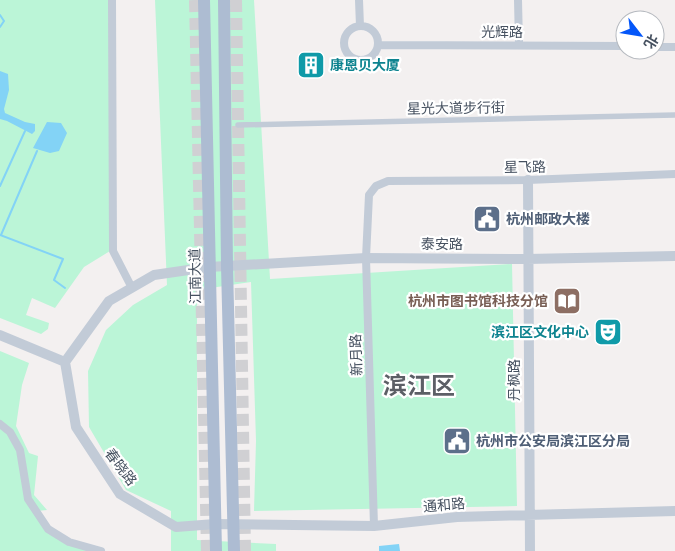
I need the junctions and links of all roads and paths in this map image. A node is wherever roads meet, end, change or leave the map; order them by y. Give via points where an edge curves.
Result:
1 (112, 0) edge
2 (204, 0) edge
3 (224, 0) edge
4 (359, 0) edge
5 (518, 0) edge
6 (360, 26) junction
7 (519, 44) junction
8 (378, 45) junction
9 (615, 46) edge
10 (675, 116) edge
11 (238, 125) dead end
12 (675, 174) edge
13 (528, 180) junction
14 (376, 186) joint
15 (675, 256) edge
16 (366, 258) junction
17 (527, 259) junction
18 (228, 266) junction
19 (209, 267) junction
20 (132, 288) junction
21 (0, 335) edge
22 (65, 362) junction
23 (0, 424) edge
24 (675, 511) edge
25 (529, 516) junction
26 (215, 524) junction
27 (234, 525) junction
28 (374, 526) junction
29 (100, 551) edge
30 (216, 551) edge
31 (234, 551) edge
32 (530, 551) edge

1 - 20 street via 113,251
2 - 19 main road, 江南大道
3 - 18 main road
4 - 6 street
5 - 7 street
6 - 8 street via 371,29
6 - 8 street via 350,29 344,38 347,54 363,61 373,56
7 - 8 street, 光辉路
7 - 9 street, 光辉路
10 - 11 street, 星光大道步行街
12 - 13 street, 星飞路
13 - 14 street, 星飞路 via 388,181
13 - 17 street, 丹枫路
14 - 16 street, 新月路 via 369,195
15 - 17 street, 泰安路
16 - 17 street, 泰安路
16 - 18 street, 泰安路
16 - 28 street, 新月路
17 - 25 street, 丹枫路
18 - 19 street, 泰安路
18 - 27 main road
19 - 20 street via 154,275
19 - 26 main road, 江南大道
20 - 22 street via 109,302
21 - 22 street
22 - 26 street, 春晓路 via 76,427 120,494 176,527
23 - 29 street via 10,432 20,450 28,499 48,529 69,542
24 - 25 street, 通和路
25 - 28 street, 通和路 via 457,517
25 - 32 street, 丹枫路
26 - 27 street, 通和路
26 - 30 main road, 江南大道
27 - 28 street, 通和路
27 - 31 main road

